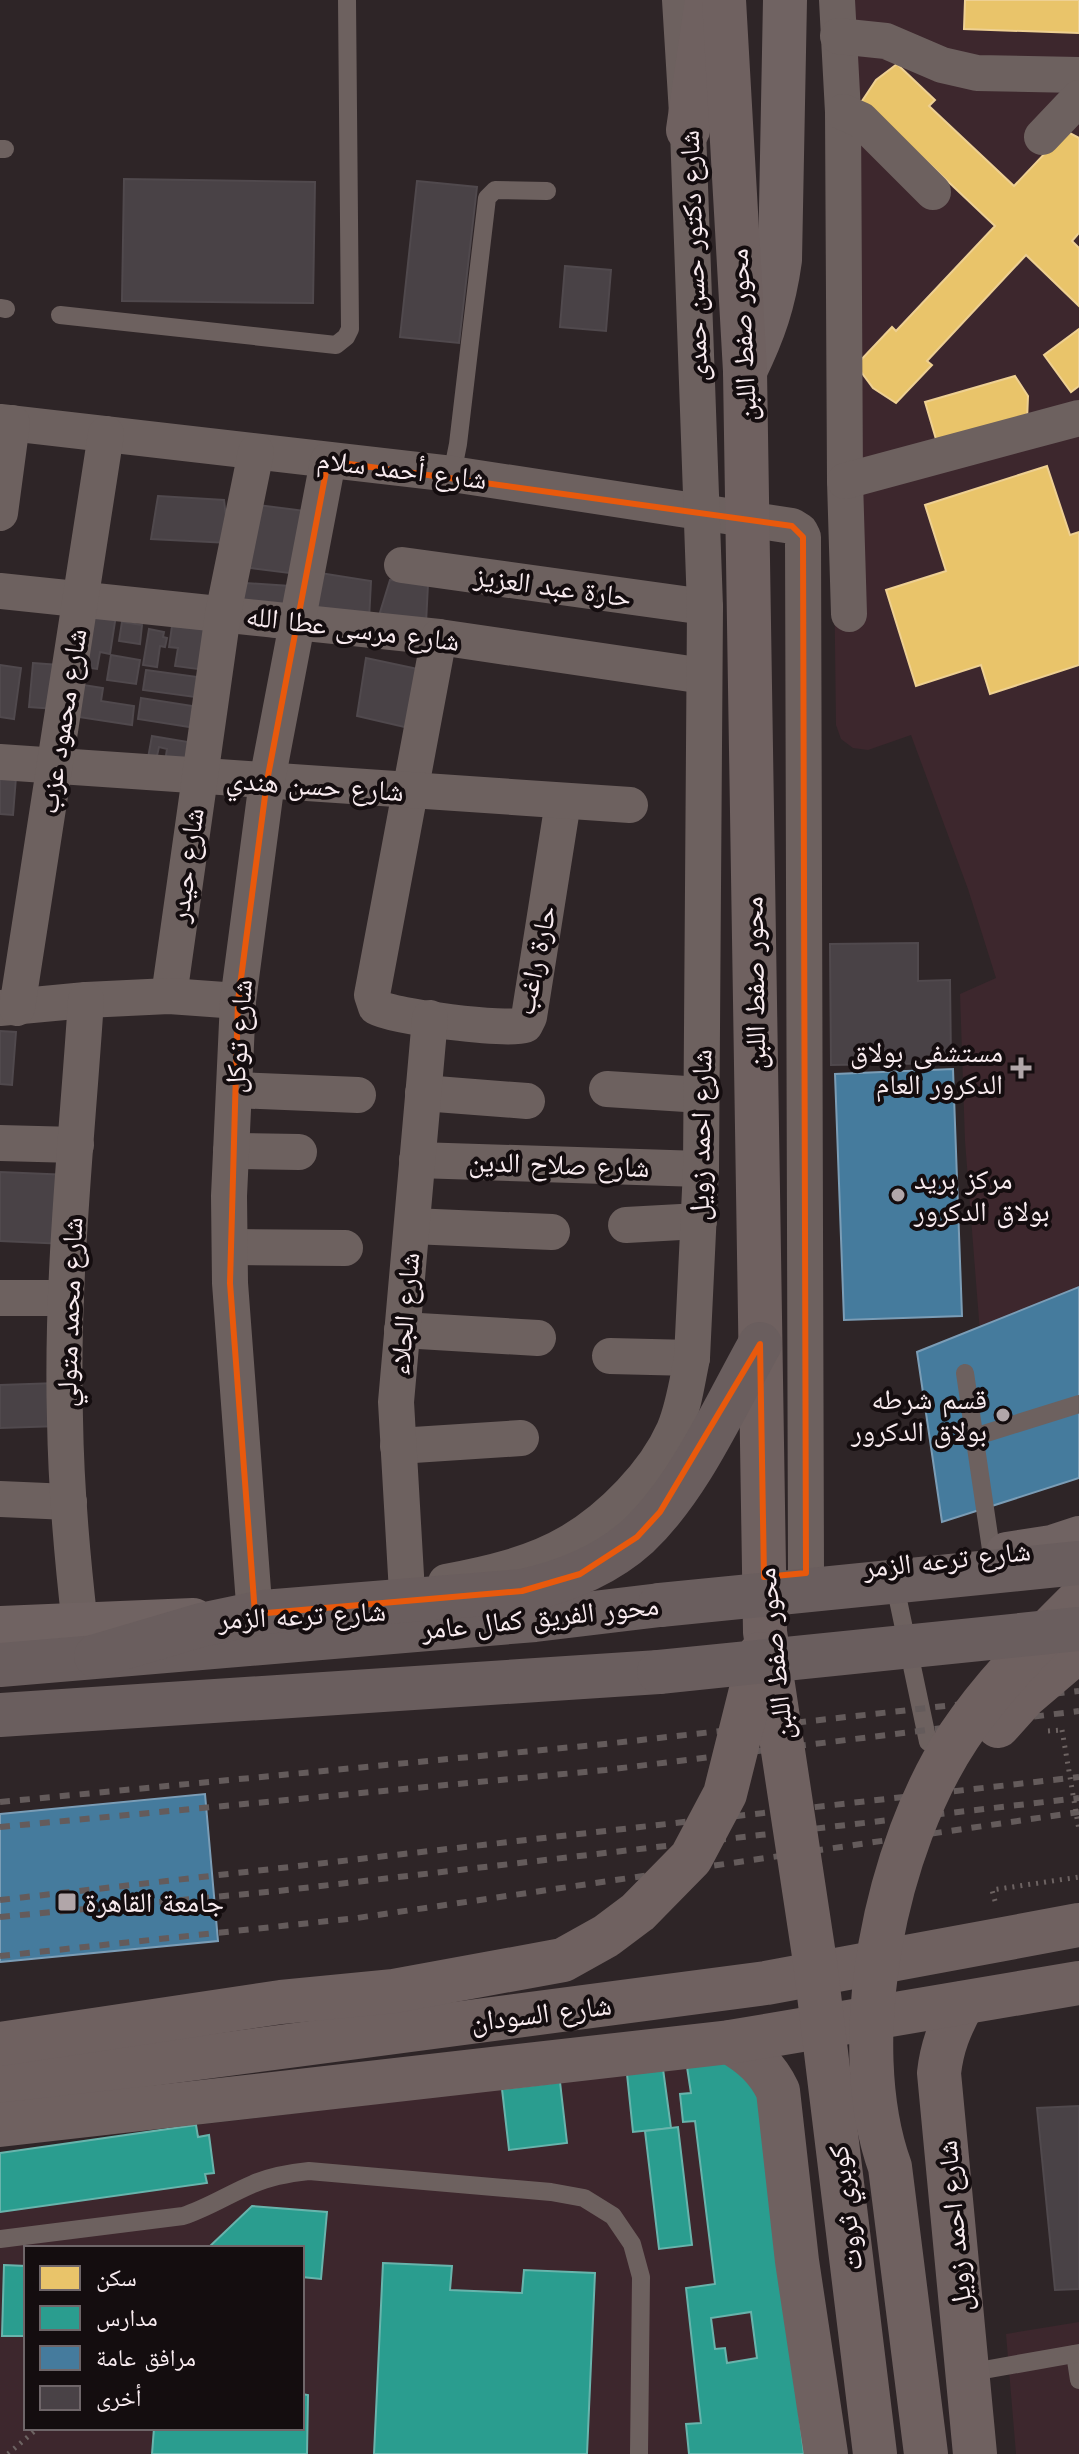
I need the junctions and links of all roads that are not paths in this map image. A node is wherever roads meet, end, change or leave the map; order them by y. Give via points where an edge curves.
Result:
1 (347, 0) edge
2 (680, 0) edge
3 (707, 0) edge
4 (724, 0) edge
5 (785, 0) edge
6 (837, 0) edge
7 (838, 36) junction
8 (1079, 75) edge
9 (1079, 98) edge
10 (843, 112) junction
11 (688, 130) junction
12 (1042, 137) dead end
13 (547, 191) dead end
14 (933, 192) dead end
15 (60, 315) dead end
16 (745, 371) junction
17 (1079, 418) edge
18 (6, 422) edge
19 (106, 434) junction
20 (256, 452) junction
21 (328, 461) junction
22 (452, 474) junction
23 (845, 481) junction
24 (703, 512) junction
25 (0, 513) edge
26 (402, 565) dead end
27 (0, 591) edge
28 (81, 600) junction
29 (705, 607) junction
30 (223, 614) junction
31 (849, 614) dead end
32 (297, 622) junction
33 (439, 637) junction
34 (704, 676) junction
35 (0, 762) edge
36 (54, 766) junction
37 (198, 777) junction
38 (267, 781) junction
39 (411, 791) junction
40 (563, 802) junction
41 (630, 805) dead end
42 (169, 996) junction
43 (86, 1000) junction
44 (238, 1001) junction
45 (9, 1008) edge
46 (430, 1018) junction
47 (607, 1089) dead end
48 (234, 1090) junction
49 (423, 1093) junction
50 (358, 1095) dead end
51 (702, 1095) junction
52 (527, 1101) dead end
53 (0, 1143) edge
54 (76, 1145) junction
55 (231, 1151) junction
56 (299, 1152) dead end
57 (417, 1160) junction
58 (701, 1169) junction
59 (699, 1221) junction
60 (626, 1225) dead end
61 (412, 1226) junction
62 (552, 1232) dead end
63 (230, 1247) junction
64 (345, 1248) dead end
65 (0, 1298) edge
66 (66, 1298) junction
67 (402, 1330) junction
68 (538, 1338) dead end
69 (760, 1344) junction
70 (610, 1356) dead end
71 (692, 1358) junction
72 (965, 1373) dead end
73 (1079, 1404) edge
74 (974, 1437) junction
75 (521, 1438) dead end
76 (398, 1446) junction
77 (0, 1499) edge
78 (69, 1502) junction
79 (1079, 1538) edge
80 (992, 1556) junction
81 (481, 1557) dead end
82 (1079, 1563) edge
83 (891, 1566) junction
84 (806, 1573) junction
85 (407, 1588) junction
86 (1079, 1600) edge
87 (255, 1617) junction
88 (0, 1628) edge
89 (1079, 1629) edge
90 (765, 1632) junction
91 (88, 1640) junction
92 (1079, 1650) edge
93 (0, 1665) edge
94 (0, 1715) edge
95 (928, 1742) dead end
96 (1079, 1925) edge
97 (815, 1962) joint
98 (1079, 1983) edge
99 (963, 2003) junction
100 (730, 2042) junction
101 (0, 2044) edge
102 (0, 2084) edge
103 (0, 2125) edge
104 (890, 2167) junction
105 (954, 2237) junction
106 (0, 2239) edge
107 (797, 2261) junction
108 (1077, 2354) edge
109 (967, 2373) junction
110 (1079, 2380) edge
111 (639, 2454) edge
112 (826, 2454) edge
113 (875, 2454) edge
114 (926, 2454) edge
115 (975, 2454) edge

1 - 15 lane via 350,329 342,342
2 - 11 street, شارع دكتور حسن حمدى
3 - 11 main road
4 - 16 main road, محور صفط اللبن, bridge
5 - 16 main road via 780,260 769,317
6 - 7 street
7 - 8 street via 886,41 942,65 977,73
7 - 10 street
9 - 12 street
10 - 14 street via 861,120
10 - 23 street
11 - 24 street, شارع دكتور حسن حمدى
13 - 22 lane via 495,190 487,198
16 - 69 main road, محور صفط اللبن, bridge
17 - 23 street
18 - 19 street, شارع أحمد سلام
18 - 25 street
19 - 20 street, شارع أحمد سلام
19 - 28 street, شارع محمود عزب
20 - 21 street, شارع أحمد سلام
20 - 30 street, شارع حيدر
21 - 22 street, شارع أحمد سلام
21 - 32 street, شارع توكل
22 - 24 street, شارع أحمد سلام
23 - 31 street
24 - 29 street, شارع احمد زويل
24 - 84 street, شارع أحمد سلام via 792,526 803,537
26 - 29 street, حارة عبد العزيز
27 - 28 street, شارع مرسى عطا الله
28 - 30 street, شارع مرسى عطا الله
28 - 36 street, شارع محمود عزب
29 - 34 street, شارع احمد زويل
30 - 32 street, شارع مرسى عطا الله
30 - 37 street, شارع حيدر
32 - 33 street, شارع مرسى عطا الله
32 - 38 street, شارع توكل
33 - 34 street, شارع مرسى عطا الله
33 - 39 street
34 - 51 street, شارع احمد زويل
35 - 36 street, شارع حسن هندي
36 - 37 street, شارع حسن هندي
36 - 45 street, شارع محمود عزب
37 - 38 street, شارع حسن هندي
37 - 42 street, شارع حيدر
38 - 39 street, شارع حسن هندي
38 - 44 street, شارع توكل
39 - 40 street, شارع حسن هندي
39 - 46 street via 372,1001 381,1010
40 - 41 street, شارع حسن هندي
40 - 46 street, حارة راغب via 525,1025 506,1028
42 - 43 street
42 - 44 street
43 - 45 street
43 - 54 street, شارع محمد متولي
44 - 48 street, شارع توكل
46 - 49 street, شارع الجلاء
47 - 51 street
48 - 50 street
48 - 55 street, شارع توكل
49 - 52 street
49 - 57 street, شارع الجلاء
51 - 58 street, شارع احمد زويل
53 - 54 street
54 - 66 street, شارع محمد متولي
55 - 56 street
55 - 63 street, شارع توكل
57 - 58 street, شارع صلاح الدين
57 - 61 street, شارع الجلاء
58 - 59 street, شارع احمد زويل
59 - 60 street
59 - 71 street, شارع احمد زويل
61 - 62 street
61 - 67 street, شارع الجلاء
63 - 64 street
63 - 87 street, شارع توكل
65 - 66 street
66 - 78 street, شارع محمد متولي
67 - 68 street
67 - 76 street, شارع الجلاء
69 - 90 main road, محور صفط اللبن, bridge
69 - 91 highway, bridge via 701,1451 660,1512 610,1558 580,1574 522,1591 263,1612
70 - 71 street
71 - 85 street, شارع احمد زويل via 681,1410 663,1450 629,1494 597,1521 570,1542 530,1561
72 - 74 lane
73 - 74 lane
74 - 80 lane
75 - 76 street
76 - 85 street, شارع الجلاء
77 - 78 street
78 - 91 street, شارع محمد متولي
79 - 80 main road, شارع ترعه الزمر
80 - 83 main road, شارع ترعه الزمر
81 - 85 street
82 - 91 highway, محور الفريق كمال عامر, bridge via 535,1620
83 - 84 main road, شارع ترعه الزمر
83 - 95 lane
84 - 85 main road, شارع ترعه الزمر
85 - 87 main road, شارع ترعه الزمر
86 - 104 main road, bridge via 1020,1658 960,1735 930,1785 906,1851 883,1933 869,2048 880,2139
87 - 91 main road, شارع ترعه الزمر
88 - 91 main road, شارع ترعه الزمر
89 - 94 highway, محور الفريق كمال عامر, bridge via 659,1672
90 - 97 main road, محور صفط اللبن, bridge
90 - 101 main road, bridge via 725,1794 691,1858 638,1912 563,1960 394,1991 281,2002
91 - 93 highway, محور الفريق كمال عامر
92 - 104 main road, bridge via 1025,1696 979,1751 928,1860 908,1937 898,2134
96 - 102 main road, شارع السودان via 766,1983
97 - 113 main road, كوبري ثروت, bridge
98 - 99 main road, شارع السودان
99 - 100 main road, شارع السودان
99 - 105 main road, شارع احمد زويل via 941,2049 939,2073
100 - 103 main road, شارع السودان
100 - 107 main road via 752,2056 778,2091
104 - 114 main road, كوبري ثروت, bridge
105 - 107 main road via 932,2228 860,2226 837,2234
105 - 109 main road, شارع احمد زويل
106 - 111 lane via 183,2216 251,2185 309,2171 584,2198 620,2225 632,2244 641,2277
107 - 112 main road
108 - 109 lane
108 - 110 lane
109 - 115 main road, شارع احمد زويل

